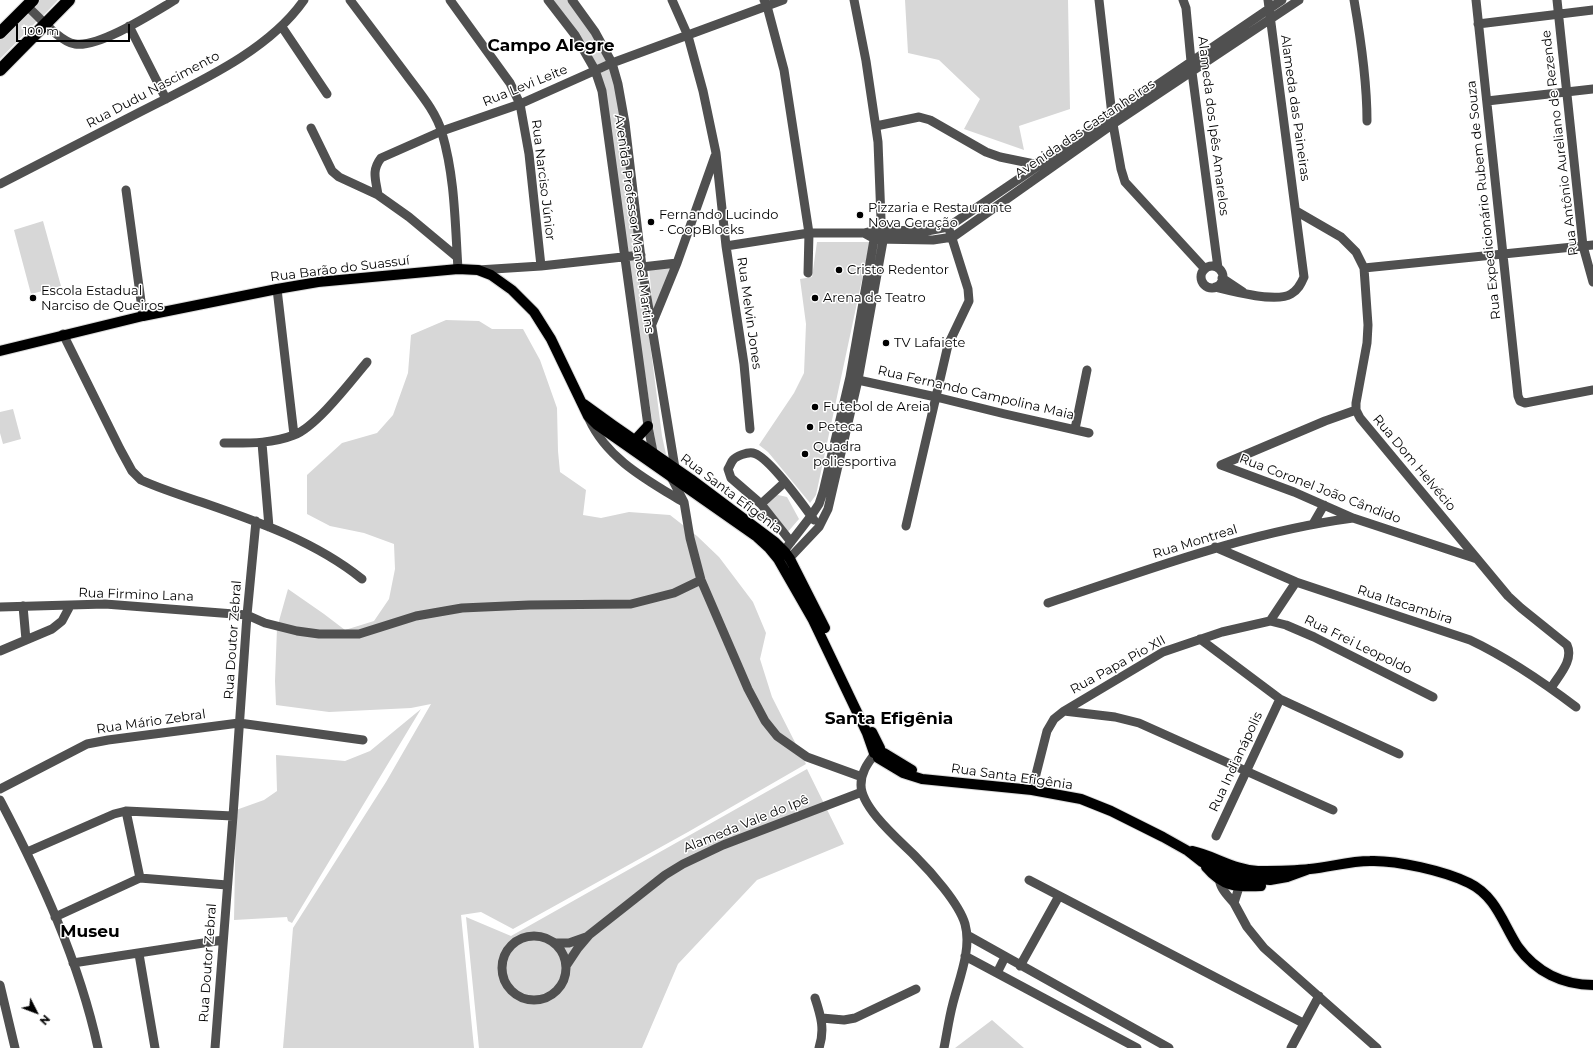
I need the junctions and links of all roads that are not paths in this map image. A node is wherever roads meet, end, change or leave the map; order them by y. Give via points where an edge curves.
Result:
1 (69, 0) edge
2 (175, 0) edge
3 (304, 0) edge
4 (350, 0) edge
5 (450, 0) edge
6 (548, 0) edge
7 (572, 0) edge
8 (672, 0) edge
9 (783, 0) edge
10 (854, 0) edge
11 (1099, 0) edge
12 (1183, 0) edge
13 (1282, 0) edge
14 (1299, 0) edge
15 (1354, 0) edge
16 (1476, 0) edge
17 (1557, 0) edge
18 (30, 3) edge
19 (765, 3) edge
20 (1269, 9) edge
21 (1593, 10) edge
22 (1558, 14) junction
23 (46, 23) junction
24 (1478, 24) junction
25 (129, 26) junction
26 (282, 27) junction
27 (0, 32) edge
28 (688, 36) junction
29 (1192, 62) junction
30 (612, 63) junction
31 (0, 70) edge
32 (595, 70) junction
33 (1192, 72) junction
34 (1593, 89) edge
35 (1566, 92) junction
36 (327, 94) dead end
37 (166, 98) junction
38 (1487, 101) junction
39 (520, 104) junction
40 (1113, 120) junction
41 (1367, 121) dead end
42 (876, 126) junction
43 (311, 128) dead end
44 (442, 132) junction
45 (716, 153) junction
46 (1039, 165) junction
47 (0, 184) edge
48 (126, 190) dead end
49 (378, 195) junction
50 (1296, 211) junction
51 (948, 227) junction
52 (809, 233) junction
53 (880, 235) junction
54 (952, 237) junction
55 (1593, 245) edge
56 (726, 246) junction
57 (1583, 246) junction
58 (1504, 254) junction
59 (641, 255) junction
60 (457, 257) junction
61 (626, 258) junction
62 (677, 263) junction
63 (541, 266) junction
64 (642, 267) junction
65 (1216, 268) junction
66 (1364, 268) junction
67 (458, 269) junction
68 (478, 270) junction
69 (1204, 270) junction
70 (808, 273) dead end
71 (1222, 278) junction
72 (1593, 282) edge
73 (1215, 287) junction
74 (277, 289) junction
75 (1247, 295) junction
76 (143, 316) junction
77 (652, 324) junction
78 (63, 334) junction
79 (0, 351) edge
80 (368, 362) dead end
81 (1087, 370) dead end
82 (858, 380) junction
83 (1593, 390) edge
84 (936, 397) junction
85 (581, 401) junction
86 (1356, 410) junction
87 (588, 416) junction
88 (648, 426) junction
89 (750, 428) dead end
90 (1075, 429) junction
91 (1089, 433) dead end
92 (294, 435) junction
93 (635, 440) junction
94 (224, 443) dead end
95 (262, 443) junction
96 (654, 454) junction
97 (656, 466) junction
98 (673, 473) junction
99 (785, 482) junction
100 (684, 502) junction
101 (761, 504) junction
102 (1324, 505) junction
103 (811, 516) junction
104 (1353, 518) junction
105 (256, 521) junction
106 (1313, 524) junction
107 (906, 526) dead end
108 (269, 527) junction
109 (820, 527) junction
110 (791, 542) junction
111 (1215, 547) junction
112 (784, 559) junction
113 (1478, 559) junction
114 (362, 579) dead end
115 (701, 580) junction
116 (1296, 582) junction
117 (1048, 603) dead end
118 (0, 606) edge
119 (23, 606) junction
120 (70, 606) junction
121 (247, 615) junction
122 (1270, 621) junction
123 (1200, 639) junction
124 (26, 640) junction
125 (0, 651) edge
126 (1551, 688) junction
127 (1433, 697) dead end
128 (1280, 699) junction
129 (1576, 707) dead end
130 (1064, 710) junction
131 (239, 723) junction
132 (363, 740) dead end
133 (1399, 754) dead end
134 (877, 755) junction
135 (1246, 771) junction
136 (862, 777) junction
137 (0, 789) edge
138 (1032, 790) junction
139 (862, 792) junction
140 (0, 800) edge
141 (1333, 810) dead end
142 (126, 811) junction
143 (233, 816) junction
144 (1216, 836) dead end
145 (1188, 850) junction
146 (27, 852) junction
147 (1309, 869) junction
148 (1223, 872) junction
149 (140, 878) junction
150 (1241, 878) junction
151 (1029, 880) dead end
152 (227, 885) junction
153 (1059, 896) junction
154 (1234, 903) junction
155 (55, 917) junction
156 (589, 935) junction
157 (967, 935) junction
158 (223, 940) junction
159 (556, 943) junction
160 (139, 954) junction
161 (965, 956) junction
162 (1005, 957) junction
163 (74, 962) junction
164 (566, 966) junction
165 (1020, 966) junction
166 (997, 973) junction
167 (1593, 984) edge
168 (0, 985) edge
169 (916, 989) dead end
170 (1319, 996) junction
171 (815, 998) dead end
172 (822, 1018) junction
173 (1303, 1024) junction
174 (15, 1048) edge
175 (98, 1048) edge
176 (155, 1048) edge
177 (214, 1048) edge
178 (819, 1048) edge
179 (944, 1048) edge
180 (1138, 1048) edge
181 (1169, 1048) edge
182 (1291, 1048) edge
183 (1377, 1048) edge

1 - 23 highway
2 - 25 street
3 - 26 street, Rua Dudu Nascimento
4 - 44 street via 415,87
5 - 39 street, Rua Narciso Júnior via 510,83
6 - 32 street, Avenida Professor Manoel Martins via 575,35
7 - 30 street, Avenida Professor Manoel Martins via 595,32
8 - 28 street, Rua Melvin Jones
9 - 19 street, Rua Levi Leite
10 - 42 street
11 - 40 street
12 - 29 street, Alameda dos Ipês Amarelos
13 - 20 street, Avenida das Castanheiras
14 - 20 street, Avenida das Castanheiras
15 - 41 street via 1366,85
16 - 24 street, Rua Expedicionário Rubem de Souza
17 - 22 street, Rua Antônio Aureliano de Rezende
18 - 23 street
18 - 27 highway
19 - 28 street, Rua Levi Leite
19 - 52 street via 784,70
20 - 29 street, Avenida das Castanheiras
20 - 33 street, Avenida das Castanheiras
20 - 50 street, Alameda das Paineiras
21 - 22 street
22 - 24 street
22 - 35 street, Rua Antônio Aureliano de Rezende
23 - 25 street via 62,38 74,44 93,43
23 - 31 highway
24 - 38 street, Rua Expedicionário Rubem de Souza
25 - 37 street
26 - 36 street
26 - 37 street, Rua Dudu Nascimento via 228,65
28 - 30 street, Rua Levi Leite
28 - 45 street, Rua Melvin Jones
29 - 33 street, Alameda dos Ipês Amarelos
29 - 40 street, Avenida das Castanheiras
30 - 32 street, Rua Levi Leite
30 - 59 street, Avenida Professor Manoel Martins via 625,123
32 - 39 street, Rua Levi Leite
32 - 61 street, Avenida Professor Manoel Martins via 607,116
33 - 40 street, Avenida das Castanheiras
33 - 65 street, Alameda dos Ipês Amarelos via 1217,255
34 - 35 street
35 - 38 street
35 - 57 street, Rua Antônio Aureliano de Rezende
37 - 47 street, Rua Dudu Nascimento
38 - 58 street, Rua Expedicionário Rubem de Souza
39 - 44 street, Rua Levi Leite
39 - 63 street, Rua Narciso Júnior via 530,154
40 - 46 street, Avenida das Castanheiras
40 - 54 street, Avenida das Castanheiras
40 - 69 street via 1125,182
42 - 46 street via 919,117 930,120 986,152
42 - 53 street
43 - 49 street via 332,171 339,177
44 - 49 street, Rua Levi Leite via 381,158 374,171
44 - 60 street via 451,171
45 - 56 street, Rua Melvin Jones
45 - 62 street
46 - 51 street, Avenida das Castanheiras
48 - 76 street
49 - 60 street via 421,226
50 - 66 street, Rua Dom Helvécio via 1340,237 1356,252
50 - 75 street, Alameda das Paineiras via 1304,277 1300,286 1284,297
51 - 53 street, Avenida das Castanheiras
51 - 54 street
52 - 53 street
52 - 56 street
52 - 70 street
53 - 54 street, Avenida das Castanheiras via 933,240
53 - 82 street
53 - 103 street via 823,492
54 - 84 street via 968,289 969,301 948,345
55 - 57 street
56 - 89 street, Rua Melvin Jones via 744,364
57 - 58 street
57 - 72 street, Rua Antônio Aureliano de Rezende
58 - 66 street
58 - 83 street, Rua Expedicionário Rubem de Souza via 1520,401 1525,403
59 - 61 street, Rua Barão do Suassuí
59 - 64 street, Avenida Professor Manoel Martins
60 - 67 street
61 - 63 street, Rua Barão do Suassuí
61 - 88 street, Avenida Professor Manoel Martins
62 - 64 street
62 - 77 street
63 - 68 street, Rua Barão do Suassuí
64 - 77 street, Avenida Professor Manoel Martins
65 - 69 street
65 - 71 street
66 - 86 street, Rua Dom Helvécio via 1367,343
67 - 68 main road, Rua Barão do Suassuí
67 - 74 main road, Rua Barão do Suassuí via 318,282
68 - 85 main road, Rua Santa Efigênia via 491,275 512,290 534,312 551,338
69 - 73 street via 1201,277 1203,283 1208,287
71 - 73 street via 1220,284
71 - 75 street
73 - 75 street, Alameda das Paineiras
74 - 76 main road, Rua Barão do Suassuí
74 - 92 street
76 - 78 main road, Rua Barão do Suassuí
77 - 98 street, Avenida Professor Manoel Martins
78 - 79 main road, Rua Barão do Suassuí
78 - 105 street via 116,442 132,471 141,480
80 - 92 street via 322,414
81 - 90 street
82 - 84 street, Rua Fernando Campolina Maia
82 - 109 street via 832,495
84 - 90 street, Rua Fernando Campolina Maia
84 - 107 street
85 - 87 main road, Rua Santa Efigênia
85 - 93 main road, Rua Santa Efigênia
86 - 102 street, Rua Coronel João Cândido via 1221,465
86 - 113 street, Rua Dom Helvécio via 1368,430
87 - 97 main road, Rua Santa Efigênia via 615,439
87 - 100 street via 602,443 616,456
88 - 93 main road
88 - 96 street, Avenida Professor Manoel Martins
90 - 91 street, Rua Fernando Campolina Maia
92 - 95 street
93 - 96 main road, Rua Santa Efigênia
94 - 95 street
95 - 108 street
96 - 97 street, Avenida Professor Manoel Martins
96 - 98 main road, Rua Santa Efigênia
97 - 98 main road, Rua Santa Efigênia
98 - 100 street, Avenida Professor Manoel Martins
98 - 112 main road, Rua Santa Efigênia via 766,534
99 - 101 street
99 - 101 street via 761,456 752,453 733,460 728,469 731,478
99 - 103 street
100 - 115 street, Avenida Professor Manoel Martins
101 - 110 street
102 - 104 street, Rua Coronel João Cândido
102 - 106 street
103 - 109 street
103 - 110 street
104 - 106 street, Rua Montreal
104 - 113 street, Rua Coronel João Cândido
105 - 108 street
105 - 121 street, Rua Doutor Zebral
106 - 111 street, Rua Montreal
108 - 114 street via 325,554
109 - 112 street
110 - 112 street
111 - 116 street, Rua Itacambira
111 - 117 street, Rua Montreal
112 - 134 main road, Rua Santa Efigênia via 818,613
113 - 126 street, Rua Dom Helvécio via 1508,596 1567,645 1570,651 1569,659
115 - 121 street, Rua Firmino Lana via 674,593 630,604 462,608 416,616 359,634 297,631 265,623
115 - 136 street, Avenida Professor Manoel Martins via 748,689 772,730 807,757
116 - 122 street
116 - 126 street, Rua Itacambira via 1470,640 1497,653
118 - 119 street, Rua Firmino Lana
119 - 120 street, Rua Firmino Lana
119 - 124 street
120 - 121 street, Rua Firmino Lana via 105,604
120 - 124 street via 62,621
121 - 131 street, Rua Doutor Zebral
122 - 123 street, Rua Papa Pio XII
122 - 127 street, Rua Frei Leopoldo via 1314,637
123 - 128 street
123 - 130 street, Rua Papa Pio XII via 1163,652
124 - 125 street
126 - 129 street, Rua Itacambira
128 - 133 street
128 - 135 street, Rua Indianápolis
130 - 135 street via 1115,716 1139,723
130 - 138 street, Rua Papa Pio XII via 1054,719 1047,731
131 - 132 street, Rua Mário Zebral
131 - 137 street, Rua Mário Zebral via 87,744
131 - 143 street, Rua Doutor Zebral
134 - 136 street via 865,766
134 - 138 main road, Rua Santa Efigênia via 942,780
135 - 141 street
135 - 144 street, Rua Indianápolis
136 - 139 street
138 - 145 main road, Rua Santa Efigênia via 1096,804
139 - 156 street, Alameda Vale do Ipê via 723,845 683,864 665,875
139 - 157 street via 884,825 926,867 956,905 965,922
140 - 146 street
142 - 143 street
142 - 146 street
142 - 149 street
143 - 152 street, Rua Doutor Zebral
145 - 148 main road, Rua Santa Efigênia via 1202,862
145 - 148 main road, Rua Santa Efigênia via 1200,853
146 - 155 street
147 - 150 main road, Rua Santa Efigênia via 1257,871
147 - 150 main road, Rua Santa Efigênia via 1287,878
147 - 167 main road, Rua Santa Efigênia via 1379,861 1418,867 1464,880 1480,889 1491,900 1518,947 1530,961 1556,979
148 - 150 main road, Rua Santa Efigênia
148 - 150 main road via 1233,886
148 - 154 street via 1223,890
149 - 152 street
149 - 155 street
150 - 154 street
151 - 153 street
152 - 158 street, Rua Doutor Zebral
153 - 165 street
153 - 173 street
154 - 170 street via 1255,938
155 - 163 street
156 - 159 street, Alameda Vale do Ipê via 569,943
156 - 164 street, Alameda Vale do Ipê
157 - 161 street
157 - 162 street
158 - 160 street
158 - 177 street, Rua Doutor Zebral
159 - 164 street via 563,953
159 - 164 street via 545,937 532,935 520,938 510,946 503,957 501,969 504,982 512,992 523,998 536,1000 548,997 558,989 565,978
160 - 163 street
160 - 176 street
161 - 166 street
161 - 179 street
162 - 165 street
162 - 166 street
163 - 175 street
165 - 181 street
166 - 180 street
168 - 174 street
169 - 172 street via 855,1018
170 - 173 street
170 - 183 street
171 - 172 street
172 - 178 street via 823,1033
173 - 182 street

